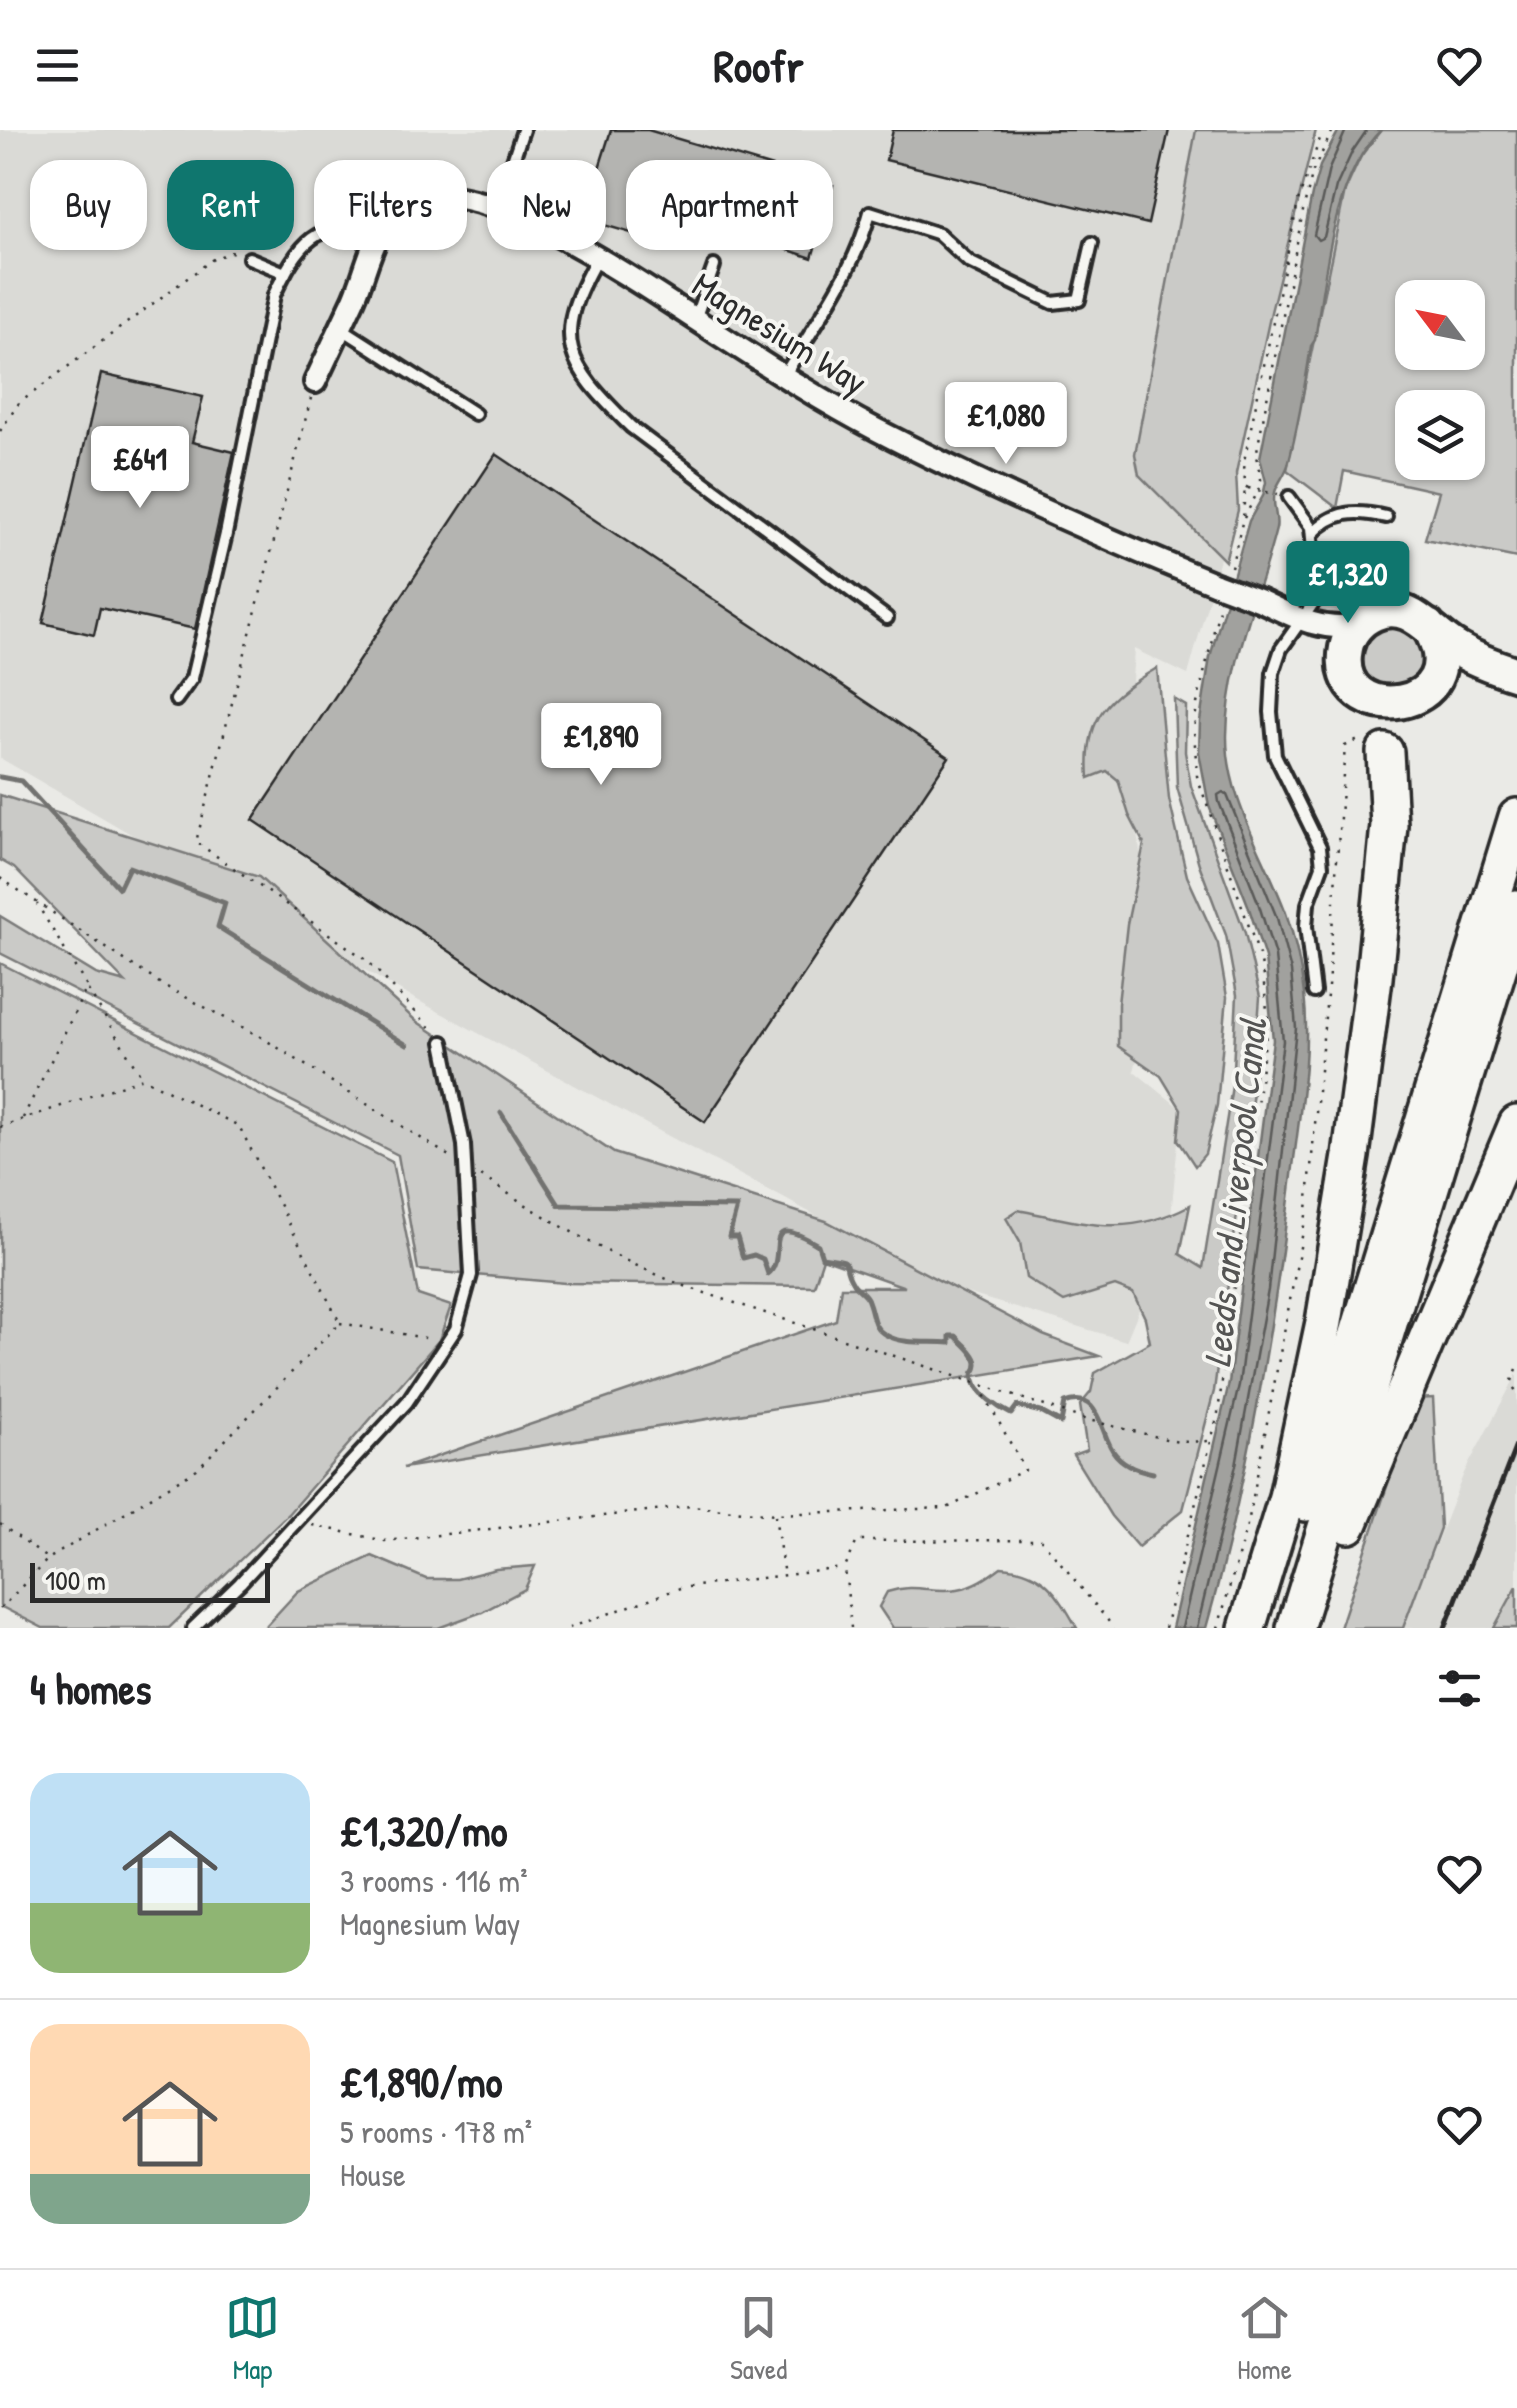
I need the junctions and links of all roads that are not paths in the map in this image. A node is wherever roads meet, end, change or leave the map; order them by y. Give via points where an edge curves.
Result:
1 (523, 130) edge
2 (513, 160) edge
3 (314, 238) edge
4 (1092, 242) dead end
5 (370, 250) edge
6 (581, 250) edge
7 (249, 258) road end
8 (597, 258) junction
9 (714, 266) dead end
10 (285, 273) junction
11 (694, 320) junction
12 (340, 328) junction
13 (784, 376) junction
14 (315, 382) road end
15 (475, 414) dead end
16 (1289, 497) dead end
17 (1386, 518) dead end
18 (1312, 534) junction
19 (887, 618) dead end
20 (1302, 620) junction
21 (1358, 625) junction
22 (1428, 626) junction
23 (1506, 670) edge
24 (1354, 682) junction
25 (1432, 684) junction
26 (176, 700) dead end
27 (1378, 743) joint
28 (1517, 817) edge
29 (1517, 908) edge
30 (1314, 992) dead end
31 (443, 1042) road end
32 (1517, 1124) edge
33 (193, 1628) edge
34 (1247, 1628) edge
35 (1267, 1628) edge
36 (1294, 1628) edge
37 (1313, 1628) edge

1 - 2 lane
3 - 10 lane
4 - 13 lane via 1079,300 1053,302 970,262 939,234 870,212 839,284
5 - 12 street, Magnesium Way
6 - 8 street, Magnesium Way
7 - 10 lane
8 - 11 street, Magnesium Way
8 - 19 lane via 569,317 568,338 603,399 631,427
9 - 11 lane
10 - 26 lane via 264,330 192,678
11 - 13 street, Magnesium Way
12 - 14 street, Magnesium Way
12 - 15 lane
13 - 20 street, Magnesium Way, bridge via 1061,521 1224,580
16 - 18 lane
17 - 18 lane via 1345,512
18 - 20 lane via 1314,602
20 - 21 street, Magnesium Way via 1333,628
20 - 24 street, Magnesium Way via 1328,640
20 - 30 lane via 1281,648 1271,712 1275,755 1320,847 1322,866 1306,926
21 - 22 highway via 1396,610
21 - 24 highway via 1347,644
22 - 23 highway via 1454,647
22 - 25 highway via 1440,654
23 - 25 highway via 1464,668
24 - 25 highway via 1374,702 1390,705 1406,703
24 - 27 highway via 1382,730
27 - 34 highway via 1389,825 1345,1193 1287,1497
28 - 35 highway
29 - 36 highway
31 - 33 lane via 465,1166 471,1275 456,1329 406,1402
32 - 37 highway via 1354,1513

